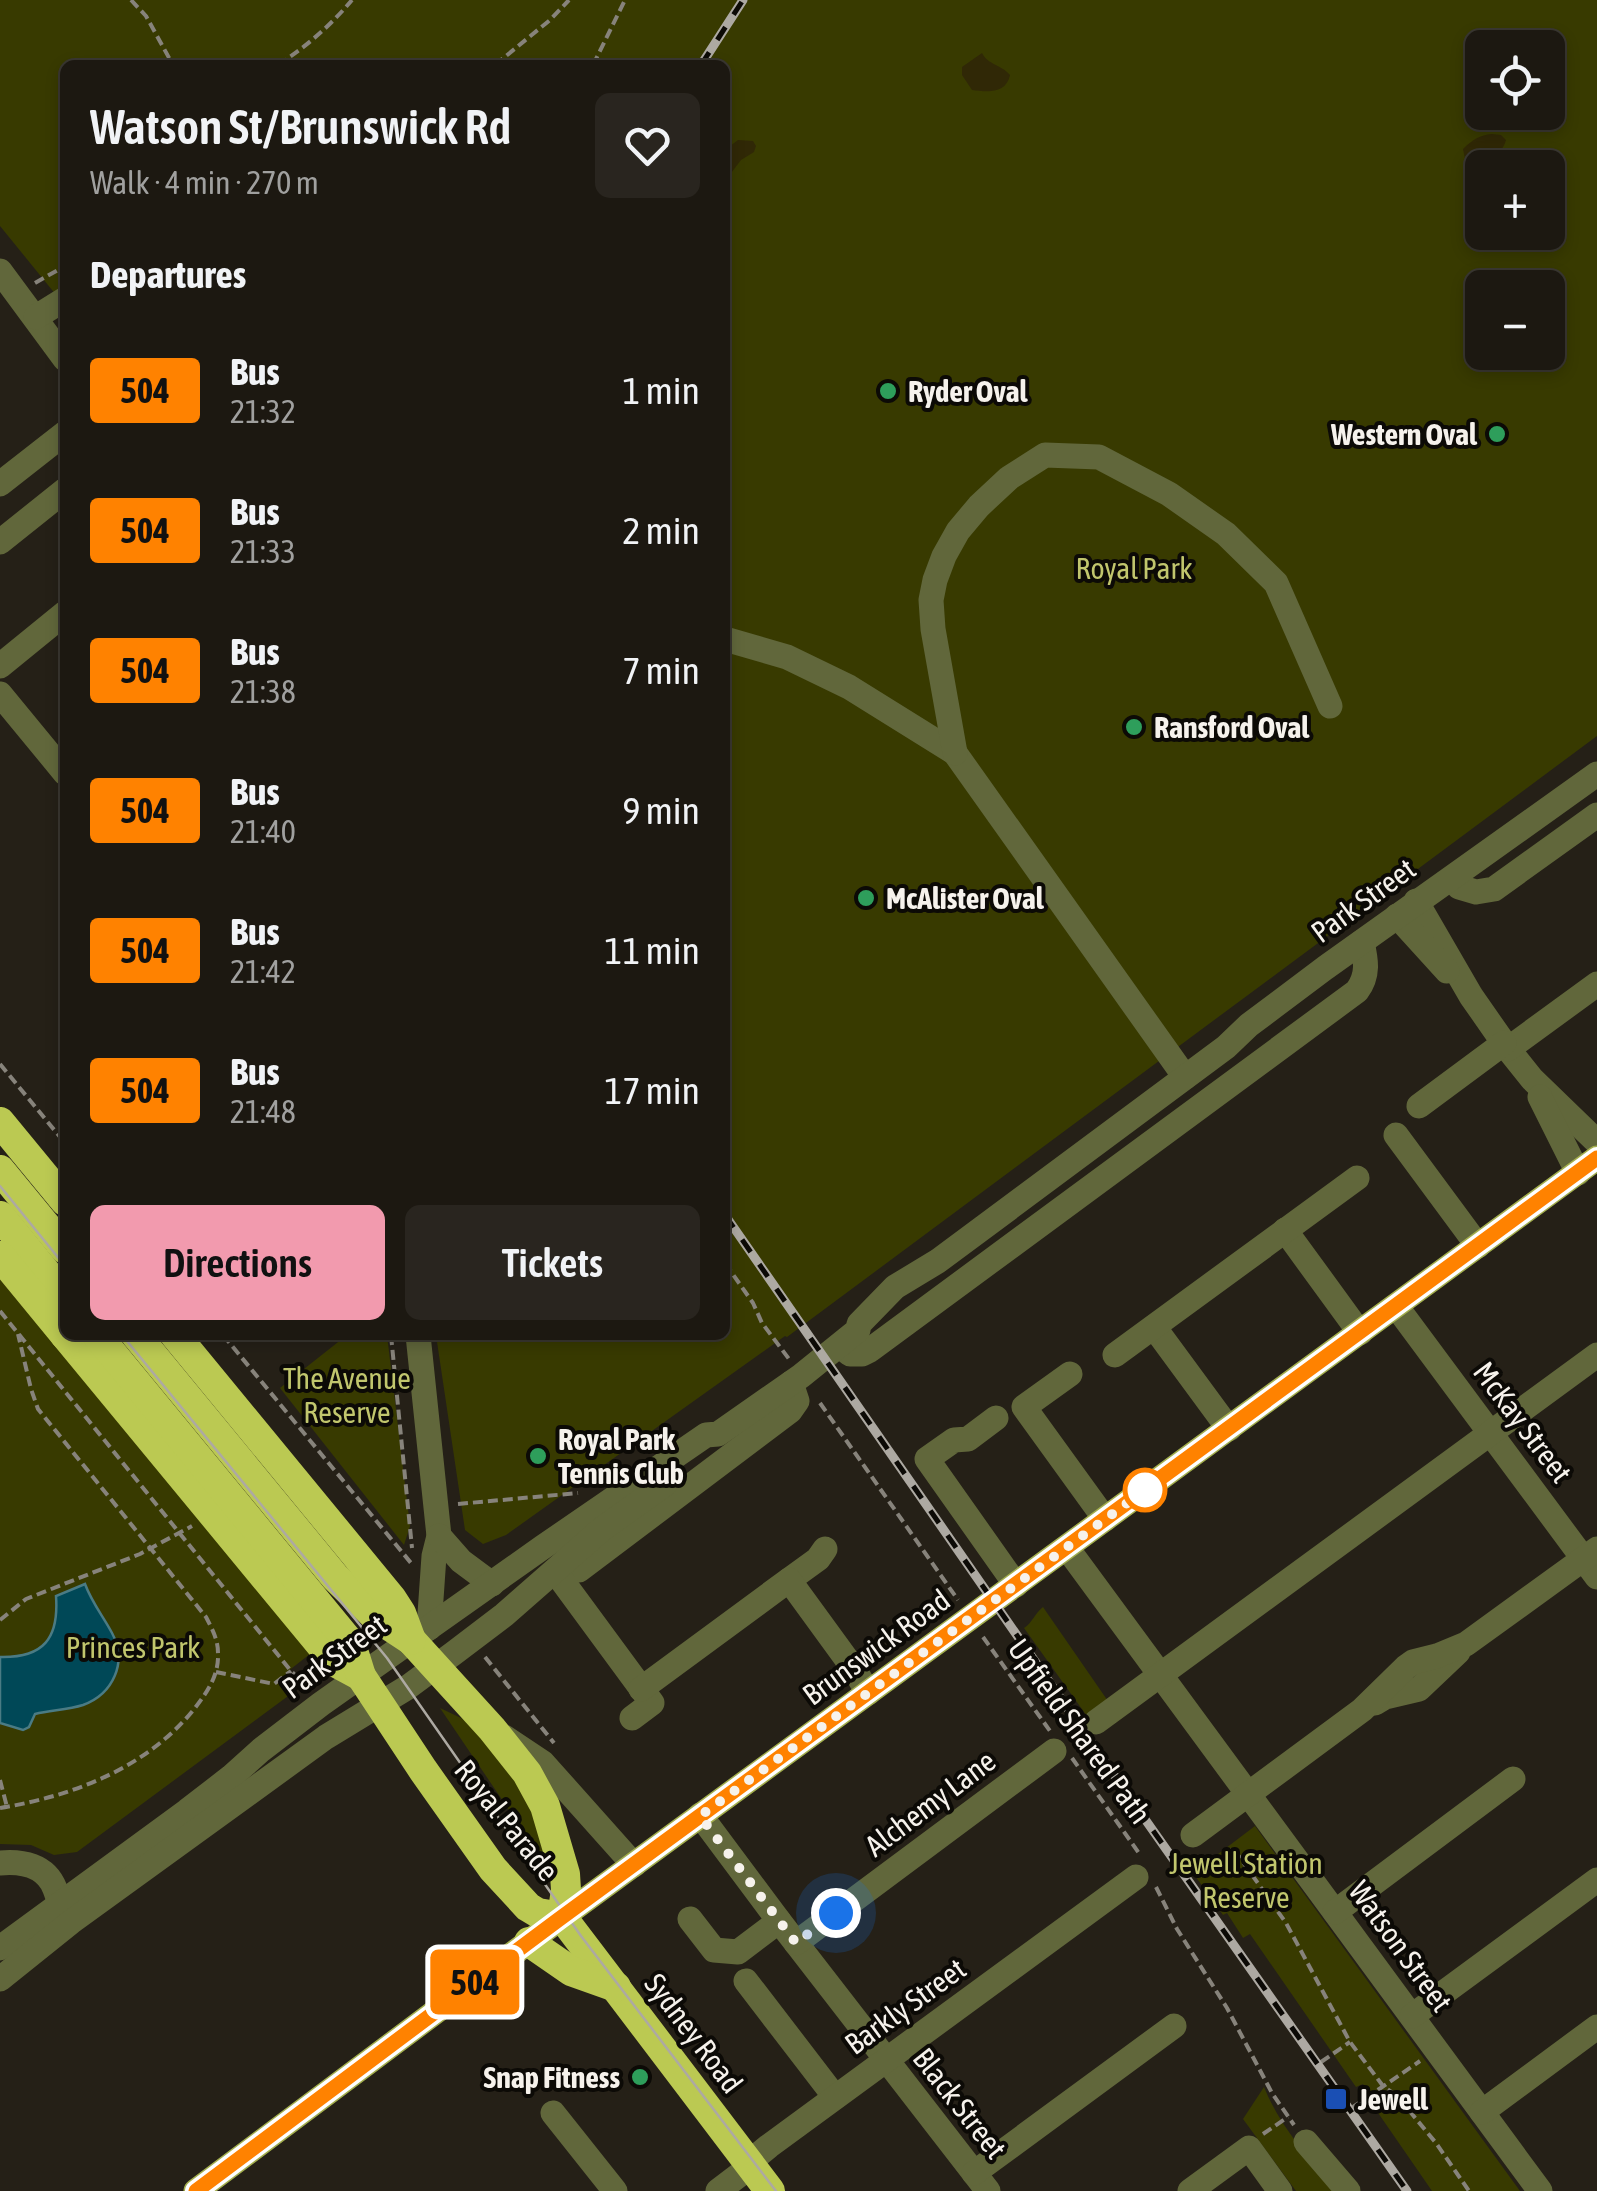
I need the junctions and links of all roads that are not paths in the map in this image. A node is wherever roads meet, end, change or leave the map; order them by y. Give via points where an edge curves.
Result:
1 (0, 271) edge
2 (60, 302) edge
3 (36, 318) junction
4 (60, 352) edge
5 (60, 446) edge
6 (0, 484) edge
7 (60, 494) edge
8 (0, 542) edge
9 (60, 617) edge
10 (730, 640) edge
11 (0, 666) edge
12 (0, 694) edge
13 (1330, 706) dead end
14 (954, 754) junction
15 (60, 766) edge
16 (1597, 774) edge
17 (1544, 812) junction
18 (1597, 815) edge
19 (1459, 888) junction
20 (1411, 915) junction
21 (1364, 950) junction
22 (1597, 984) edge
23 (1506, 1046) junction
24 (1193, 1071) junction
25 (1532, 1079) junction
26 (1419, 1106) dead end
27 (1195, 1109) junction
28 (0, 1122) edge
29 (1396, 1135) dead end
30 (1597, 1142) edge
31 (1587, 1165) edge
32 (0, 1170) edge
33 (1357, 1178) dead end
34 (60, 1195) edge
35 (0, 1216) edge
36 (1285, 1230) junction
37 (1478, 1246) junction
38 (40, 1253) edge
39 (938, 1260) junction
40 (60, 1287) edge
41 (902, 1299) junction
42 (931, 1305) junction
43 (1396, 1306) junction
44 (60, 1319) edge
45 (1154, 1327) junction
46 (1360, 1333) junction
47 (849, 1338) junction
48 (70, 1340) edge
49 (101, 1340) edge
50 (139, 1340) edge
51 (179, 1340) edge
52 (419, 1340) edge
53 (1115, 1355) dead end
54 (1597, 1355) edge
55 (1070, 1374) dead end
56 (796, 1380) junction
57 (996, 1418) dead end
58 (246, 1421) junction
59 (1229, 1429) junction
60 (1490, 1433) junction
61 (718, 1434) junction
62 (200, 1458) junction
63 (1106, 1520) junction
64 (440, 1536) junction
65 (1067, 1548) junction
66 (825, 1549) dead end
67 (1593, 1562) edge
68 (559, 1576) junction
69 (789, 1580) junction
70 (492, 1584) junction
71 (1016, 1585) junction
72 (420, 1634) junction
73 (435, 1668) junction
74 (1160, 1674) junction
75 (360, 1676) junction
76 (642, 1689) junction
77 (868, 1692) junction
78 (381, 1705) junction
79 (632, 1718) dead end
80 (1096, 1722) dead end
81 (492, 1728) junction
82 (1059, 1748) road end
83 (1513, 1779) dead end
84 (238, 1786) junction
85 (1250, 1795) junction
86 (700, 1816) junction
87 (1192, 1846) road end
88 (0, 1864) edge
89 (634, 1864) junction
90 (1144, 1872) road end
91 (0, 1878) edge
92 (1597, 1880) edge
93 (1335, 1912) junction
94 (65, 1914) junction
95 (562, 1917) junction
96 (690, 1919) dead end
97 (779, 1922) junction
98 (528, 1942) junction
99 (796, 1943) junction
100 (0, 1948) edge
101 (0, 1979) edge
102 (746, 1981) dead end
103 (616, 1987) junction
104 (1412, 2016) junction
105 (1174, 2026) dead end
106 (1597, 2028) edge
107 (886, 2060) junction
108 (835, 2097) junction
109 (1482, 2112) junction
110 (554, 2113) dead end
111 (1306, 2142) road end
112 (749, 2164) junction
113 (981, 2182) edge
114 (196, 2191) edge
115 (615, 2191) edge
116 (718, 2191) edge
117 (770, 2191) edge
118 (1190, 2191) edge
119 (1280, 2191) edge
120 (1348, 2191) edge
121 (1540, 2191) edge

1 - 3 street
2 - 3 street
3 - 4 street
5 - 6 street
7 - 8 street
9 - 11 street
10 - 14 street via 787,657 848,687
12 - 15 street
13 - 14 street via 1276,583 1226,534 1099,457 1045,455 979,506 958,531 935,580 933,628
14 - 24 street
16 - 17 street, Park Street
17 - 19 street, Park Street
17 - 20 street, Park Street
18 - 19 street, Park Street via 1494,889
19 - 20 street, Park Street
20 - 21 street, Park Street
20 - 23 street
21 - 24 street, Park Street via 1316,993
21 - 27 street via 1366,974 1358,991
22 - 23 street
23 - 25 street
23 - 26 street
24 - 27 street
24 - 39 street, Park Street
25 - 30 street
25 - 31 street
27 - 42 street
28 - 34 highway
29 - 37 street
31 - 37 main road, Brunswick Road
32 - 38 highway, Royal Parade
33 - 36 street
35 - 38 highway, Royal Parade
36 - 45 street
36 - 46 street
37 - 43 main road, Brunswick Road
38 - 40 highway, Royal Parade
38 - 44 highway, Royal Parade
39 - 41 street, Park Street
39 - 47 street, Park Street via 888,1293
41 - 42 street
41 - 47 street, Park Street
42 - 47 street via 865,1353 850,1354
43 - 46 main road, Brunswick Road
43 - 60 street, McKay Street
45 - 53 street
45 - 59 street
46 - 59 main road, Brunswick Road
47 - 56 street, Park Street
48 - 62 highway, Royal Parade
49 - 62 highway, Royal Parade
50 - 62 highway, Royal Parade
51 - 58 highway, Royal Parade
52 - 64 street
54 - 60 street
55 - 63 street via 1024,1407
56 - 61 street, Park Street
56 - 68 street, Park Street via 790,1411
57 - 71 street via 927,1459
58 - 62 highway
58 - 72 highway, Royal Parade
59 - 63 main road, Brunswick Road
60 - 67 street, McKay Street
60 - 74 street
61 - 68 street, Park Street via 710,1450 602,1529
61 - 70 street, Park Street via 706,1435
62 - 72 highway, Royal Parade via 376,1616
62 - 75 highway, Royal Parade via 351,1644
62 - 75 highway, Royal Parade via 213,1514 334,1662
63 - 65 main road, Brunswick Road
64 - 70 street
64 - 72 street
65 - 71 main road, Brunswick Road
65 - 74 street, Watson Street
66 - 69 street
67 - 85 street via 1466,1644 1414,1662
68 - 73 street, Park Street
68 - 76 street
69 - 76 street
69 - 77 street
70 - 72 street, Park Street
71 - 77 main road, Brunswick Road
72 - 73 highway, Royal Parade
72 - 75 street, Park Street
73 - 78 street, Park Street
73 - 81 highway, Royal Parade
74 - 80 street
74 - 85 street, Watson Street
75 - 78 highway, Royal Parade
75 - 84 street, Park Street via 261,1750
76 - 79 street via 652,1703
77 - 86 main road, Brunswick Road
78 - 84 street, Park Street
78 - 95 highway, Royal Parade via 500,1876 528,1906
81 - 89 street, Royal Parade via 543,1764
81 - 95 highway, Royal Parade via 544,1806 566,1879
82 - 99 street, Alchemy Lane
83 - 93 street
84 - 94 street, Park Street
85 - 87 street
85 - 93 street, Watson Street
86 - 89 main road, Brunswick Road
86 - 97 street, Black Street
88 - 94 street via 38,1868
89 - 95 main road, Brunswick Road
90 - 107 street, Barkly Street
91 - 94 street via 24,1880
92 - 104 street
93 - 104 street, Watson Street
94 - 100 street, Park Street
94 - 101 street, Park Street
95 - 98 main road, Brunswick Road
95 - 103 highway, Sydney Road
96 - 97 street via 714,1950 738,1952
97 - 99 street, Black Street
98 - 103 highway via 571,1971
98 - 114 main road, Brunswick Road
99 - 107 street, Black Street
102 - 108 street
103 - 112 highway, Sydney Road
104 - 109 street, Watson Street
105 - 113 street
106 - 109 street
107 - 108 street, Barkly Street
107 - 113 street, Black Street
108 - 112 street, Barkly Street
109 - 121 street, Watson Street
110 - 115 street
111 - 120 street
112 - 116 street, Barkly Street
112 - 117 highway, Sydney Road
118 - 119 street via 1249,2148

